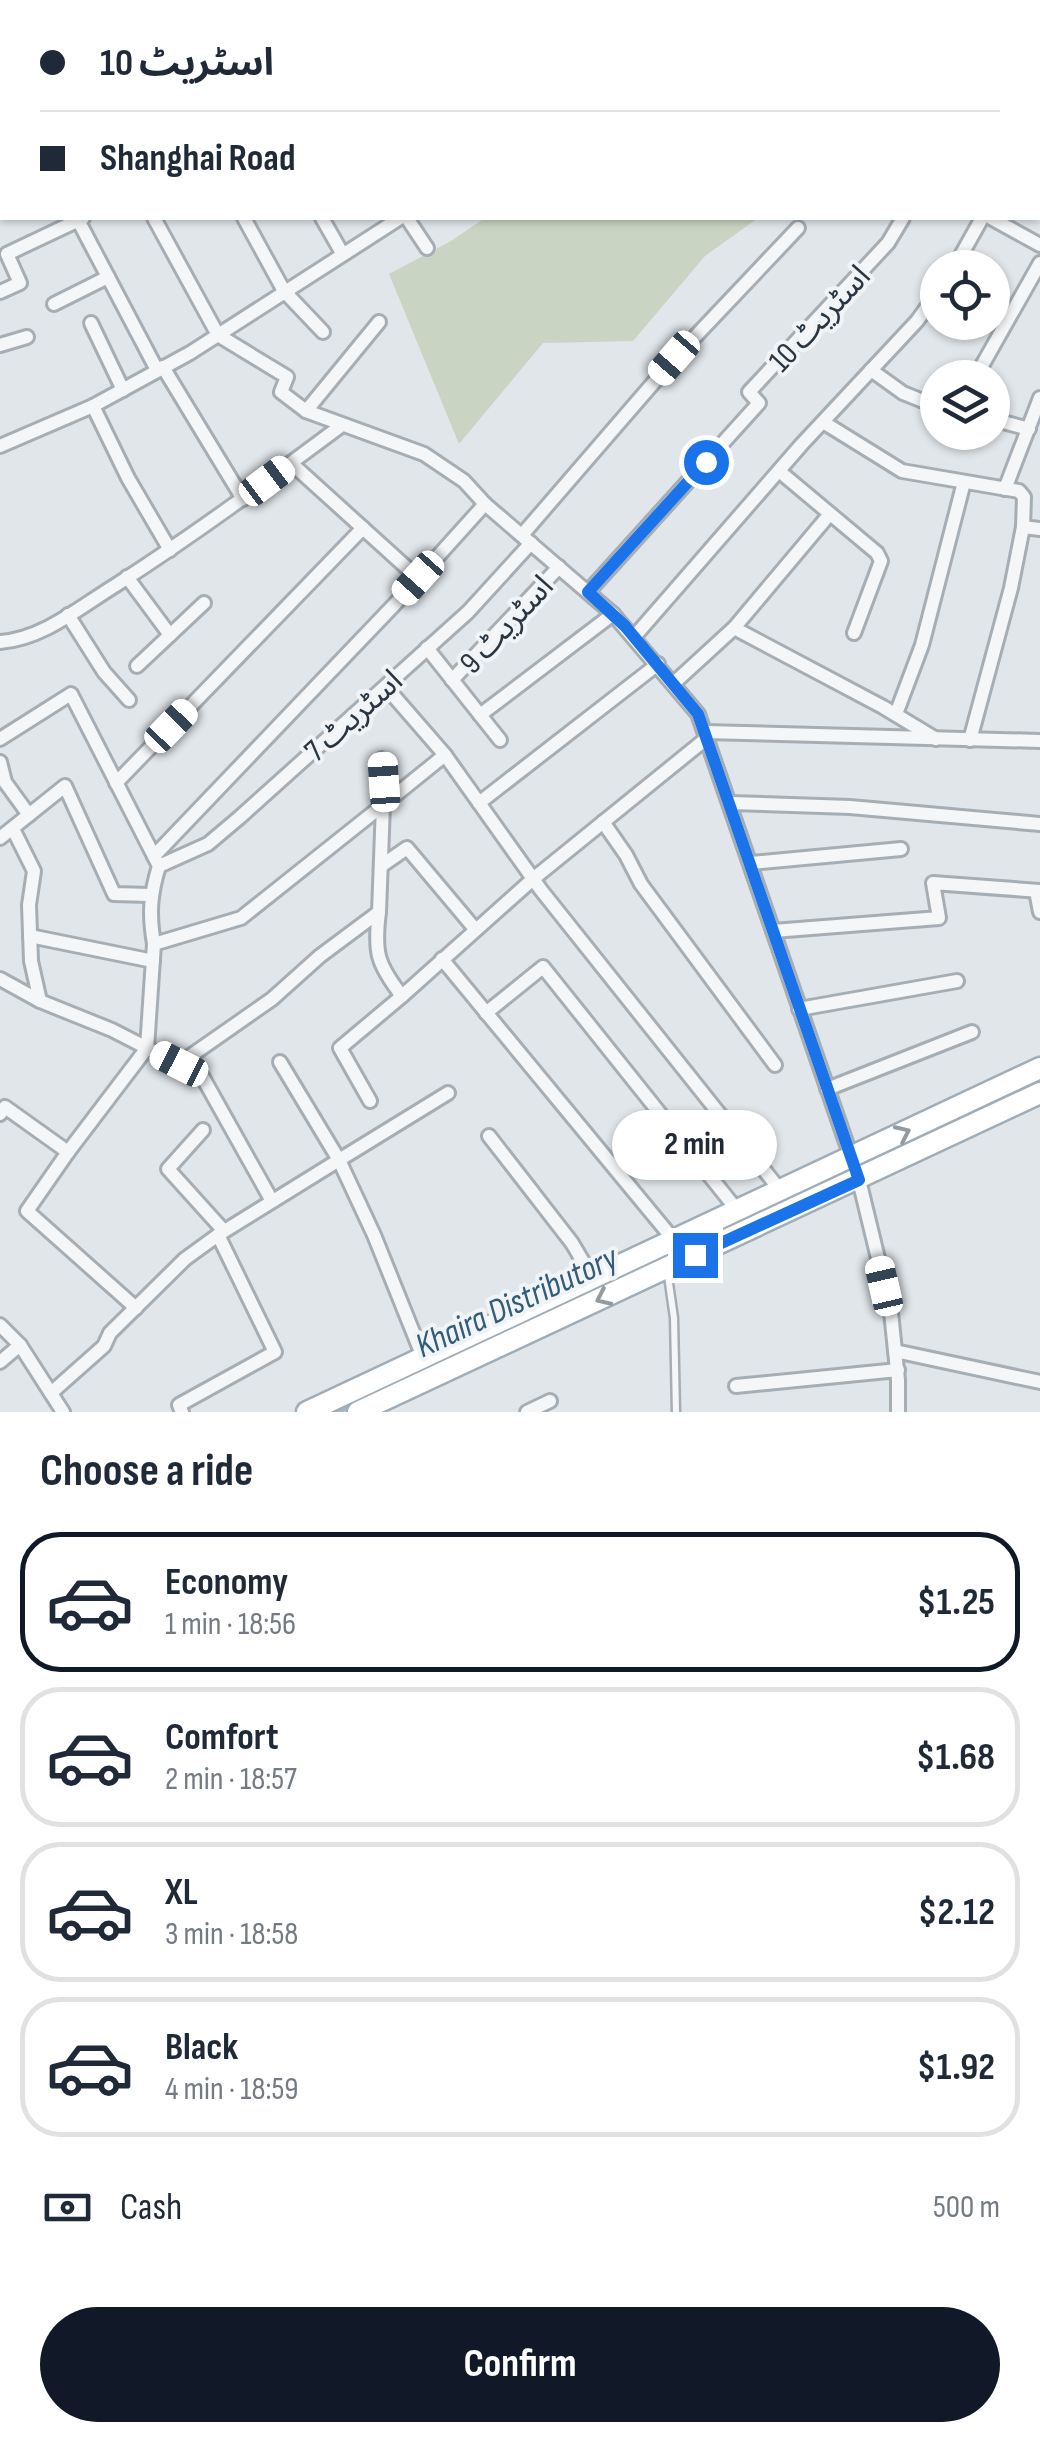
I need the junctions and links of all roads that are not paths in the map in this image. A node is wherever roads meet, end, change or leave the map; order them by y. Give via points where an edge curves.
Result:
1 (78, 220) edge
2 (80, 220) edge
3 (155, 220) edge
4 (245, 220) edge
5 (323, 220) edge
6 (400, 220) edge
7 (406, 220) edge
8 (902, 220) edge
9 (981, 220) edge
10 (995, 220) edge
11 (798, 228) dead end
12 (1040, 245) edge
13 (428, 248) dead end
14 (964, 250) edge
15 (342, 253) junction
16 (1040, 264) edge
17 (108, 277) junction
18 (284, 291) junction
19 (0, 292) edge
20 (54, 304) dead end
21 (920, 317) edge
22 (378, 322) dead end
23 (91, 323) dead end
24 (323, 332) dead end
25 (218, 335) junction
26 (27, 337) dead end
27 (0, 345) edge
28 (985, 360) edge
29 (160, 369) junction
30 (871, 370) junction
31 (123, 390) junction
32 (1040, 398) edge
33 (920, 400) edge
34 (92, 406) junction
35 (306, 411) junction
36 (823, 422) junction
37 (1010, 424) edge
38 (342, 425) junction
39 (1029, 428) junction
40 (0, 446) edge
41 (291, 463) junction
42 (779, 471) junction
43 (964, 482) junction
44 (1005, 489) junction
45 (243, 499) junction
46 (485, 504) junction
47 (828, 515) junction
48 (1024, 527) junction
49 (363, 528) junction
50 (1040, 529) edge
51 (527, 540) junction
52 (170, 550) junction
53 (559, 567) junction
54 (127, 578) junction
55 (418, 578) junction
56 (588, 592) junction
57 (204, 603) dead end
58 (614, 614) junction
59 (68, 615) junction
60 (734, 628) junction
61 (170, 634) junction
62 (854, 634) dead end
63 (634, 637) junction
64 (0, 642) edge
65 (426, 648) junction
66 (658, 664) junction
67 (137, 666) dead end
68 (452, 680) junction
69 (674, 683) junction
70 (386, 686) junction
71 (129, 700) dead end
72 (896, 714) junction
73 (480, 715) junction
74 (706, 735) junction
75 (1039, 737) edge
76 (0, 739) edge
77 (500, 740) dead end
78 (936, 740) junction
79 (970, 740) junction
80 (445, 755) junction
81 (382, 759) dead end
82 (0, 762) edge
83 (116, 784) junction
84 (478, 803) junction
85 (731, 803) junction
86 (384, 805) junction
87 (29, 816) junction
88 (603, 822) junction
89 (1040, 824) edge
90 (6, 834) edge
91 (901, 849) dead end
92 (156, 862) junction
93 (751, 864) junction
94 (381, 866) junction
95 (533, 879) junction
96 (1038, 891) edge
97 (150, 895) junction
98 (379, 912) junction
99 (1040, 912) edge
100 (475, 929) junction
101 (773, 931) junction
102 (30, 936) junction
103 (154, 944) junction
104 (442, 960) junction
105 (153, 961) junction
106 (0, 979) edge
107 (957, 982) dead end
108 (402, 996) junction
109 (40, 1001) junction
110 (800, 1009) junction
111 (486, 1013) junction
112 (972, 1032) dead end
113 (147, 1048) junction
114 (280, 1062) dead end
115 (179, 1064) junction
116 (775, 1065) dead end
117 (1040, 1068) edge
118 (828, 1089) junction
119 (448, 1093) dead end
120 (1040, 1093) edge
121 (370, 1102) dead end
122 (0, 1114) edge
123 (203, 1130) dead end
124 (489, 1136) dead end
125 (68, 1152) junction
126 (339, 1160) junction
127 (855, 1169) junction
128 (780, 1190) junction
129 (272, 1201) junction
130 (737, 1210) junction
131 (221, 1233) junction
132 (673, 1239) junction
133 (666, 1268) junction
134 (592, 1278) junction
135 (136, 1308) junction
136 (0, 1325) edge
137 (20, 1344) junction
138 (896, 1352) junction
139 (423, 1357) junction
140 (0, 1362) edge
141 (898, 1370) junction
142 (1040, 1382) edge
143 (736, 1386) dead end
144 (51, 1393) junction
145 (550, 1401) dead end
146 (370, 1410) edge
147 (64, 1412) edge
148 (182, 1412) edge
149 (308, 1412) edge
150 (527, 1412) edge
151 (676, 1412) edge
152 (900, 1412) edge

1 - 19 street via 7,254 20,283
2 - 17 street
3 - 25 street
4 - 18 street
5 - 15 street
6 - 15 street
7 - 13 street
8 - 56 street, اسٹریٹ 10 via 876,257 749,392 759,403
9 - 14 street
10 - 12 street
11 - 51 street, اسٹریٹ 7 via 685,346
15 - 18 street
16 - 28 street
17 - 20 street
17 - 29 street
18 - 24 street
18 - 25 street
21 - 30 street
22 - 35 street
23 - 31 street
25 - 29 street
25 - 35 street via 286,377 281,392
26 - 27 street
29 - 31 street
29 - 45 street
30 - 33 street
30 - 36 street
31 - 34 street
32 - 39 street
34 - 40 street
34 - 52 street
35 - 38 street
36 - 42 street
36 - 43 street via 902,470
37 - 39 street
38 - 41 street
38 - 46 street via 424,454
39 - 44 street
41 - 45 street
41 - 49 street
42 - 47 street
42 - 63 street
43 - 44 street
43 - 72 street via 922,646
44 - 48 street via 1024,497
45 - 52 street
46 - 51 street
46 - 55 street
47 - 60 street
47 - 62 street via 881,561
48 - 50 street
48 - 79 street
49 - 55 street
49 - 83 street
51 - 53 street
51 - 65 street, اسٹریٹ 7 via 468,612
52 - 54 street
53 - 56 street
53 - 68 street, اسٹریٹ 9
54 - 59 street
54 - 61 street
55 - 92 street
56 - 58 street
57 - 61 street
58 - 63 street
58 - 73 street
59 - 64 street via 20,640
59 - 71 street
60 - 69 street
60 - 72 street
61 - 67 street
63 - 66 street
65 - 68 street
65 - 70 street, اسٹریٹ 7
66 - 69 street
66 - 84 street
68 - 73 street
69 - 74 street
70 - 80 street
70 - 92 street, اسٹریٹ 7 via 208,844
72 - 78 street
73 - 77 street
74 - 78 street
74 - 85 street
74 - 88 street
75 - 79 street
76 - 83 street via 71,694
78 - 79 street
80 - 84 street
80 - 86 street
81 - 86 street
82 - 87 street via 5,782
83 - 92 street
84 - 95 street
85 - 89 street
85 - 93 street
86 - 94 street
86 - 103 street via 241,918
87 - 90 street
87 - 97 street via 65,786 114,894
88 - 95 street
88 - 116 street via 640,884
90 - 102 street via 34,871
91 - 93 street
92 - 97 street
93 - 101 street
94 - 98 street
94 - 100 street via 407,848
95 - 100 street
95 - 128 street
96 - 99 street
96 - 101 street via 933,883 940,918
97 - 103 street
98 - 108 street via 378,957
98 - 115 street
100 - 104 street
101 - 110 street
102 - 105 street
102 - 109 street
103 - 105 street
104 - 108 street
104 - 111 street
105 - 113 street
106 - 109 street
107 - 110 street
108 - 121 street via 340,1048
109 - 113 street
110 - 118 street
111 - 130 street via 542,967
111 - 132 street
112 - 118 street
113 - 115 street
113 - 125 street
114 - 126 street
115 - 129 street via 202,1076
127 -> 117 main road
118 - 127 street
119 - 126 street
120 - 127 main road
122 - 125 street via 6,1107
123 - 131 street via 168,1170
124 - 134 street
125 - 135 street via 26,1210
126 - 129 street
126 - 139 street
127 - 128 main road
127 - 133 main road
127 - 138 street
128 - 130 main road
129 - 131 street
130 - 132 main road
131 - 135 street
131 - 148 street via 275,1352 179,1406
132 - 134 main road
133 -> 146 main road
133 - 151 lane
134 - 139 main road
135 - 144 street
136 - 137 street
137 - 140 street
137 - 144 street
138 - 141 street
138 - 142 street
139 - 149 main road
141 - 143 street
141 - 152 street
144 - 147 street
145 - 150 street

